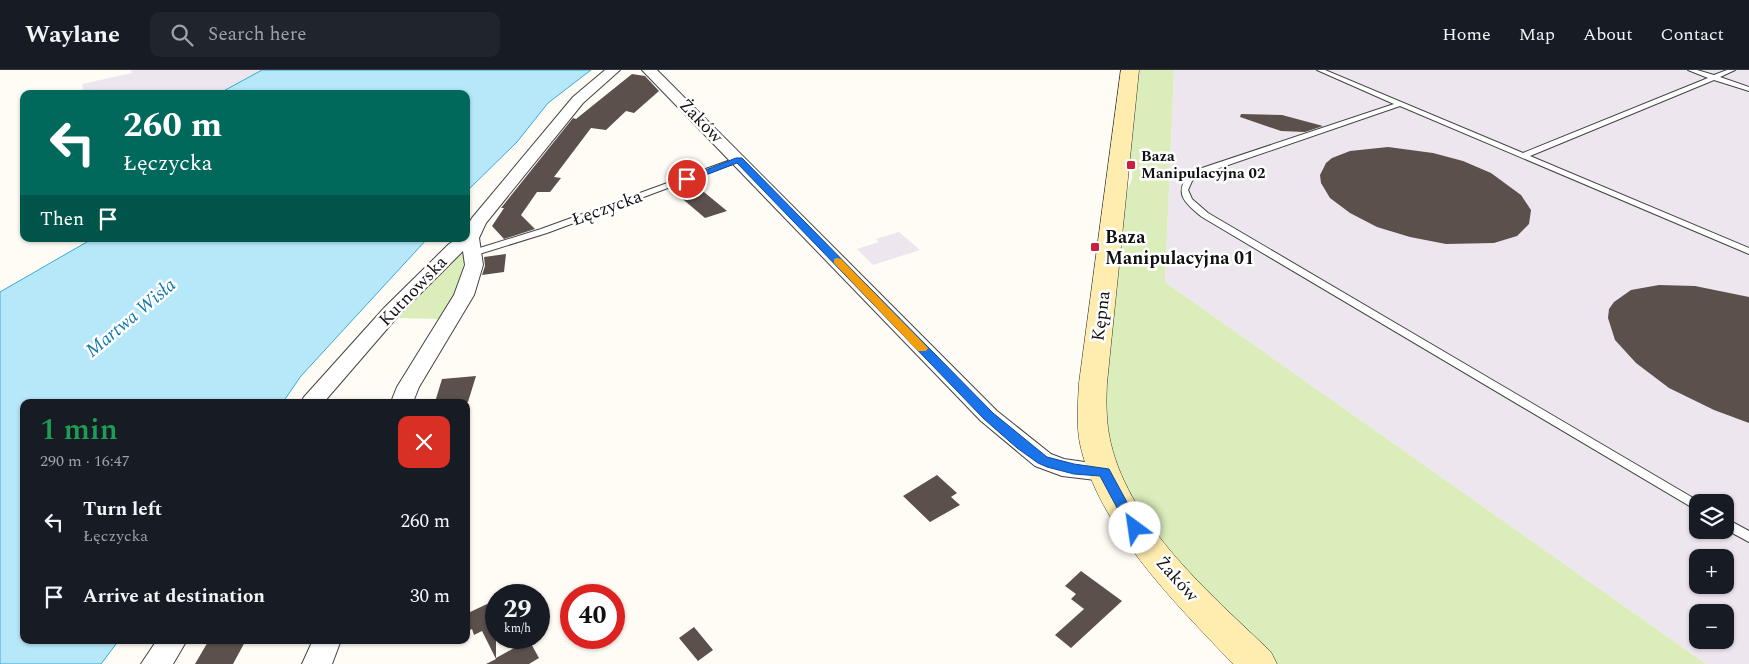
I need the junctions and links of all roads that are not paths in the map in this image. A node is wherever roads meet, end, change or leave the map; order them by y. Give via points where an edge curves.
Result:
1 (613, 70) edge
2 (649, 70) edge
3 (1130, 70) edge
4 (1320, 70) edge
5 (1692, 70) edge
6 (1732, 70) edge
7 (1714, 77) junction
8 (1749, 89) edge
9 (1399, 104) junction
10 (1524, 156) junction
11 (739, 160) junction
12 (472, 246) junction
13 (1749, 251) edge
14 (315, 399) edge
15 (403, 399) edge
16 (1104, 472) junction
17 (1689, 502) edge
18 (1734, 528) edge
19 (1749, 537) edge
20 (170, 644) edge
21 (325, 644) edge
22 (156, 664) edge
23 (317, 664) edge
24 (1258, 664) edge

1 - 12 street, Kutnowska via 578,100 478,222
2 - 11 street, Żaków
3 - 16 street, Kępna via 1093,383 1094,437
4 - 9 lane
5 - 7 lane
6 - 7 lane
7 - 8 lane
7 - 10 lane
9 - 10 lane
9 - 17 lane via 1196,173 1184,189 1188,201 1205,215
10 - 13 lane
11 - 12 lane, Łęczycka via 544,231
11 - 16 street, Żaków via 989,416 1021,444 1051,464
12 - 14 street, Kutnowska via 455,248 392,311
12 - 15 street via 474,265 464,295
16 - 24 street, Żaków via 1128,518 1160,562
18 - 19 lane
20 - 22 street
21 - 23 street

